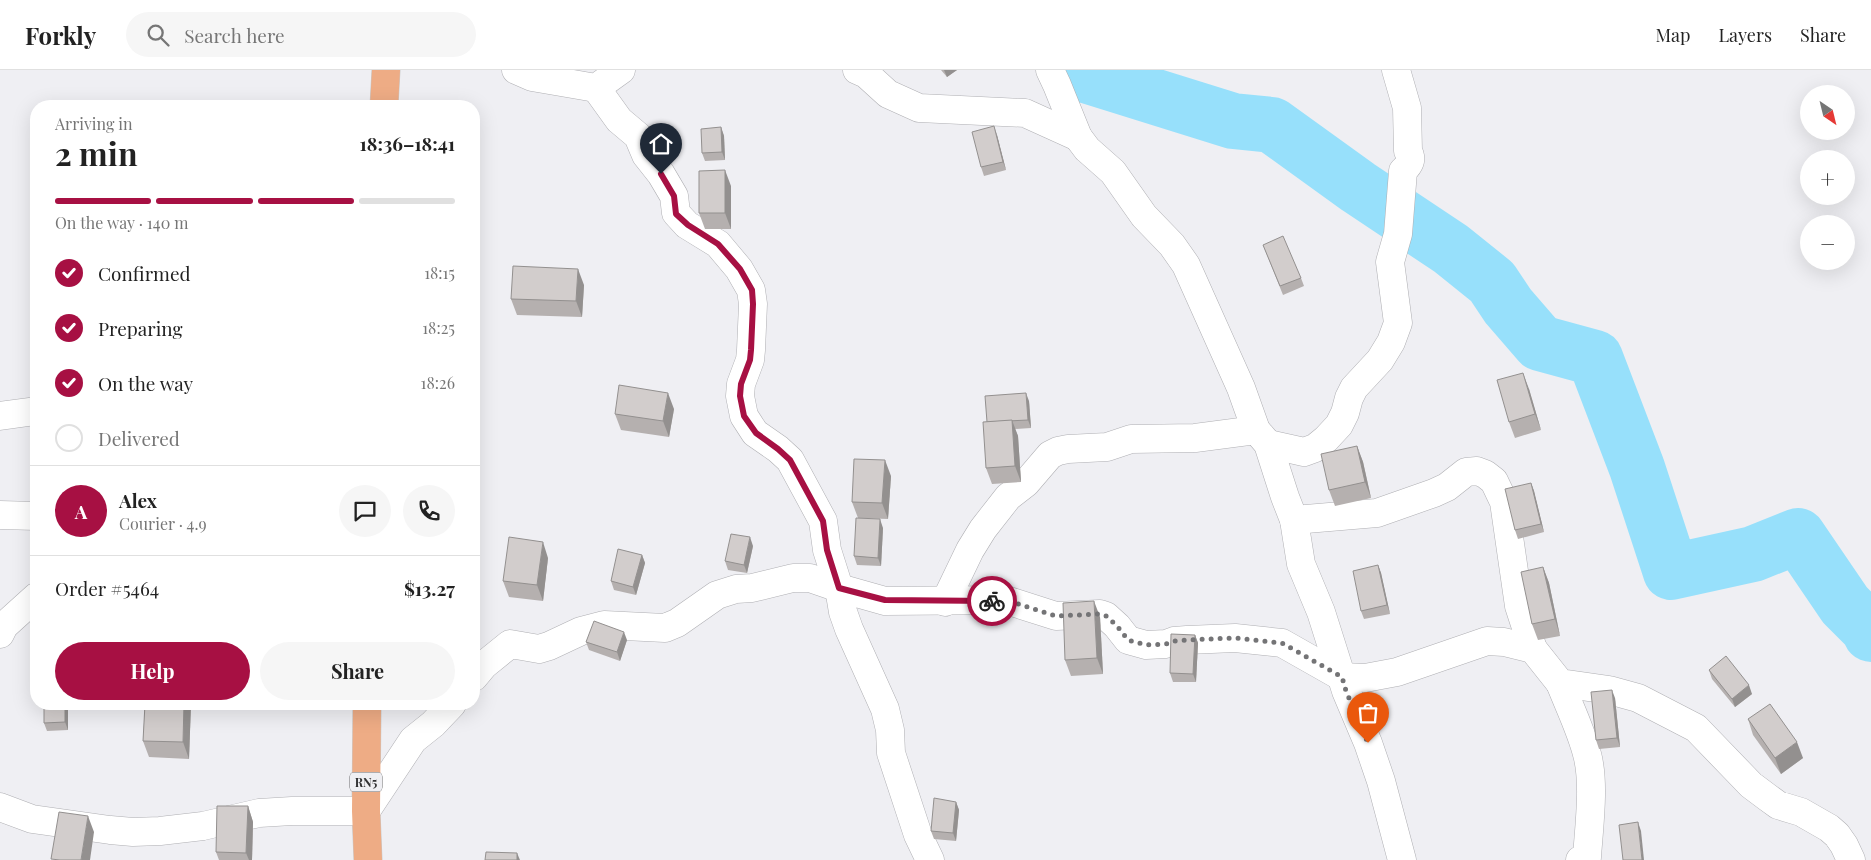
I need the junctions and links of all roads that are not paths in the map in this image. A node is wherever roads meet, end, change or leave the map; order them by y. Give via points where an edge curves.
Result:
1 (386, 70) edge
2 (516, 70) edge
3 (621, 70) edge
4 (857, 70) edge
5 (1050, 70) edge
6 (1396, 70) edge
7 (596, 88) junction
8 (384, 100) edge
9 (1078, 137) junction
10 (30, 412) edge
11 (0, 416) edge
12 (1262, 437) junction
13 (0, 515) edge
14 (30, 516) edge
15 (1294, 520) junction
16 (839, 588) junction
17 (30, 602) edge
18 (945, 602) junction
19 (0, 634) edge
20 (1533, 649) junction
21 (480, 670) edge
22 (1342, 677) junction
23 (1560, 683) junction
24 (367, 710) edge
25 (446, 710) edge
26 (0, 807) edge
27 (366, 812) junction
28 (917, 847) edge
29 (1586, 859) edge
30 (368, 860) edge
31 (930, 860) edge
32 (1402, 860) edge
33 (1851, 860) edge

1 - 8 highway
2 - 7 street via 532,77
3 - 7 street
4 - 9 street via 888,94 919,108 1025,113
5 - 9 street
6 - 12 street via 1406,108 1411,156 1410,164 1403,171 1398,234 1390,262 1398,322 1391,342 1380,360 1354,388 1339,425 1315,448 1304,452
7 - 16 street via 620,120 638,136 646,155 674,196 676,214 718,244 740,269 752,290 750,360 740,396 744,416 756,433 790,460 823,521 827,550
9 - 12 street via 1113,172 1144,216 1186,265
10 - 11 street
12 - 15 street
12 - 18 street via 1131,439 1107,447 1068,449 1050,455 1026,483 1008,497 983,530
13 - 14 street
15 - 20 street via 1377,513 1434,493 1466,472 1485,474 1494,481 1504,502 1519,606
15 - 22 street via 1301,564 1322,612
16 - 18 street via 885,600
16 - 21 street via 810,578 793,578 736,589 717,595 665,628 604,624 539,649 510,644
16 - 28 street via 849,630 885,709 891,753
17 - 19 street via 4,626
18 - 22 street via 1006,600 1056,616 1100,614 1117,626 1128,640 1146,645 1235,638 1282,643
20 - 22 street via 1487,641 1397,672 1365,678
20 - 23 street
22 - 32 street via 1381,781
23 - 29 street via 1588,755 1591,802
23 - 33 street via 1638,698 1696,728 1767,797 1829,828 1837,835
24 - 27 highway, RN5
25 - 27 street via 413,740
26 - 27 street via 32,819 133,832 203,826 260,813
27 - 30 highway, RN5
28 - 31 street

